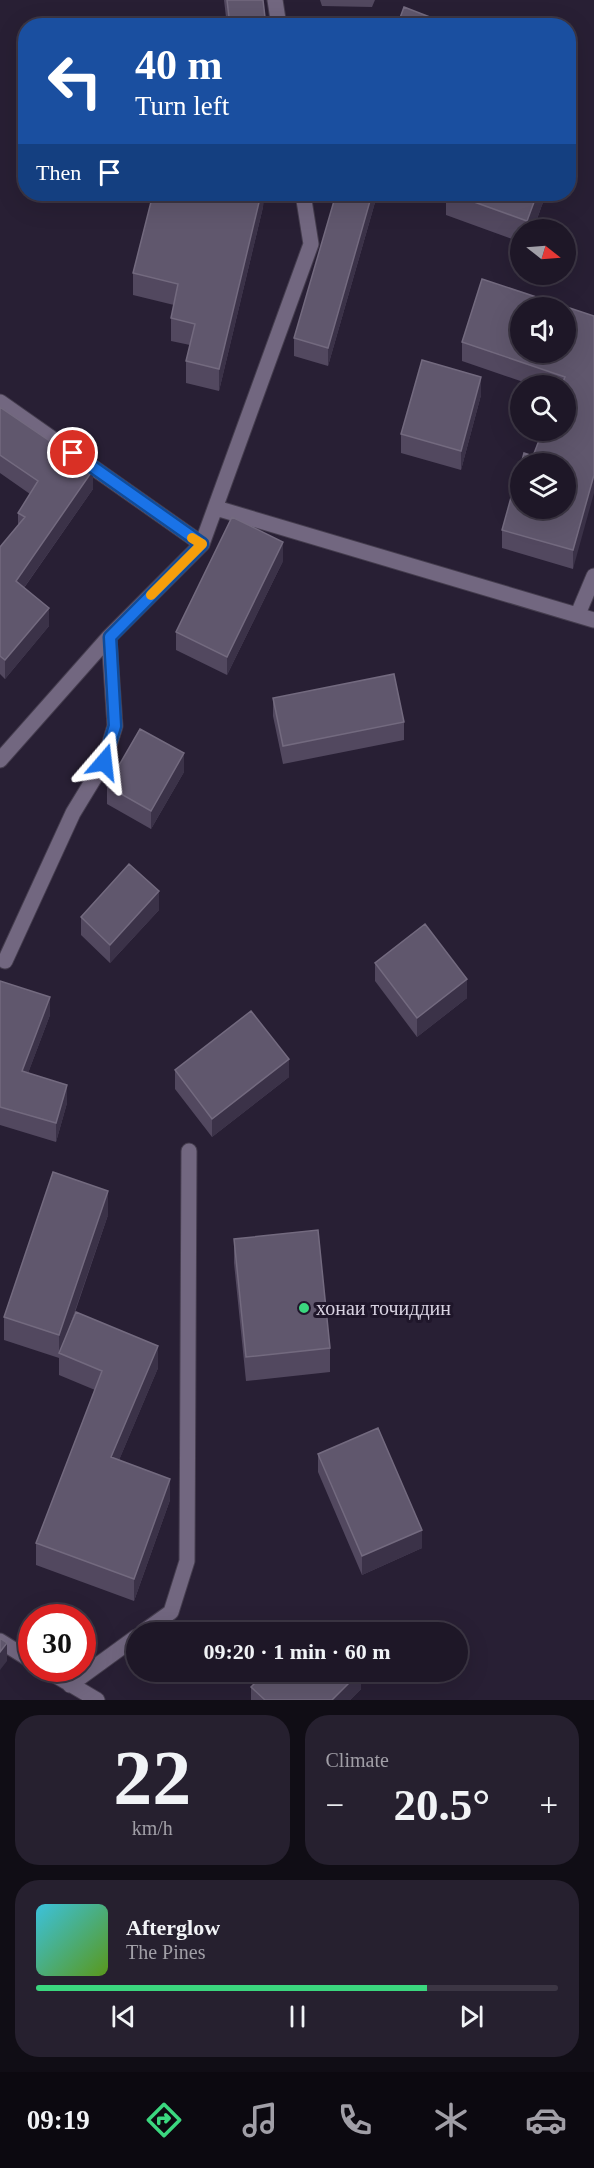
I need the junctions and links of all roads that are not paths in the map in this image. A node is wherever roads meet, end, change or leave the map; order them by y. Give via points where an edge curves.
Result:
1 (275, 0) edge
2 (278, 18) edge
3 (304, 201) edge
4 (0, 402) edge
5 (216, 508) junction
6 (202, 544) junction
7 (594, 576) edge
8 (578, 614) junction
9 (594, 620) edge
10 (110, 637) junction
11 (0, 760) edge
12 (5, 961) dead end
13 (189, 1151) dead end
14 (157, 1622) edge
15 (0, 1641) edge
16 (126, 1644) edge
17 (18, 1652) edge
18 (65, 1682) edge
19 (70, 1685) junction
20 (97, 1700) edge

1 - 2 street
3 - 5 street via 310,244
4 - 6 street
5 - 6 street
5 - 8 street
6 - 10 street
7 - 8 street
8 - 9 street
10 - 11 street
10 - 12 street via 115,726 104,762 72,813
13 - 14 street via 187,1561 171,1612
15 - 17 street
16 - 19 street
18 - 19 street
19 - 20 street

